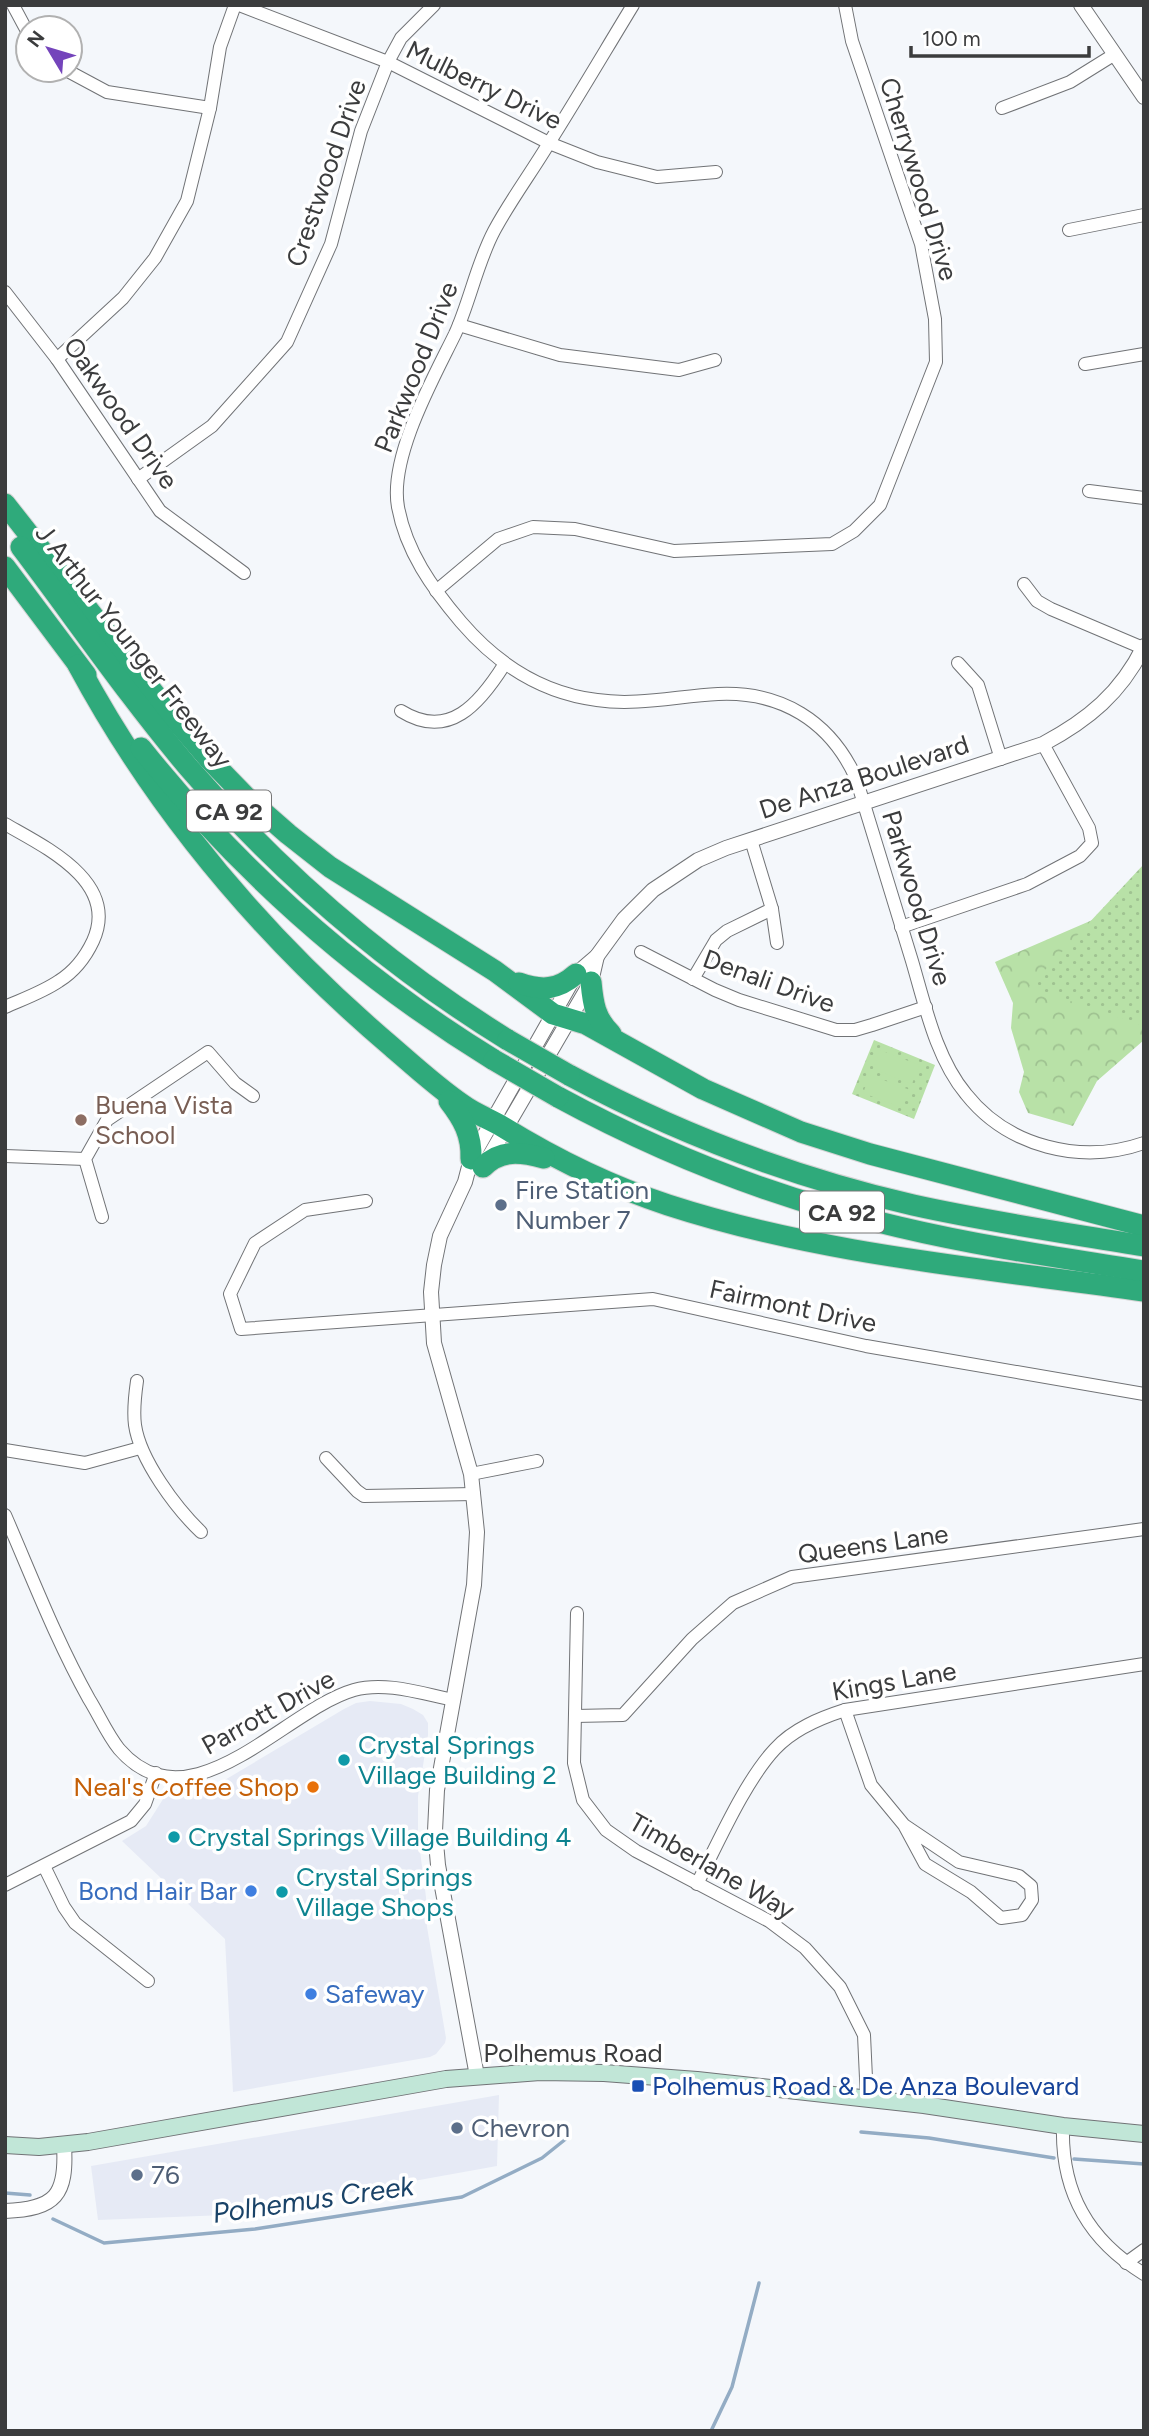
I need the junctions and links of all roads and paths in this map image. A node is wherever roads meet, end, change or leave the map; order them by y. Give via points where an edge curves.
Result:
1 (237, 5) edge
2 (434, 5) edge
3 (634, 5) edge
4 (845, 5) edge
5 (1081, 5) edge
6 (1115, 54) junction
7 (388, 62) junction
8 (84, 80) edge
9 (1144, 97) edge
10 (210, 108) junction
11 (1002, 108) dead end
12 (549, 143) junction
13 (716, 172) dead end
14 (1144, 215) edge
15 (1069, 230) dead end
16 (5, 292) edge
17 (459, 325) junction
18 (1144, 354) edge
19 (57, 359) junction
20 (715, 360) dead end
21 (1085, 364) dead end
22 (138, 479) junction
23 (1089, 491) dead end
24 (1144, 498) edge
25 (5, 504) edge
26 (5, 526) edge
27 (5, 567) edge
28 (244, 573) dead end
29 (1024, 584) dead end
30 (436, 591) junction
31 (1143, 647) edge
32 (958, 663) dead end
33 (79, 665) junction
34 (504, 665) junction
35 (401, 711) dead end
36 (1043, 744) junction
37 (1001, 759) junction
38 (864, 802) junction
39 (5, 824) edge
40 (751, 840) junction
41 (772, 909) junction
42 (901, 927) junction
43 (777, 943) dead end
44 (640, 952) dead end
45 (495, 971) junction
46 (584, 978) junction
47 (693, 979) junction
48 (5, 1007) edge
49 (926, 1007) junction
50 (561, 1016) junction
51 (626, 1046) junction
52 (437, 1085) junction
53 (253, 1096) dead end
54 (499, 1125) junction
55 (1144, 1143) edge
56 (5, 1156) edge
57 (85, 1158) junction
58 (477, 1163) junction
59 (573, 1167) junction
60 (366, 1201) dead end
61 (102, 1217) dead end
62 (1144, 1226) edge
63 (1144, 1246) edge
64 (1144, 1271) edge
65 (1144, 1291) edge
66 (431, 1316) junction
67 (137, 1381) dead end
68 (1144, 1394) edge
69 (140, 1448) junction
70 (5, 1450) edge
71 (326, 1458) dead end
72 (537, 1461) dead end
73 (471, 1474) junction
74 (474, 1494) junction
75 (5, 1515) edge
76 (1144, 1530) edge
77 (201, 1532) dead end
78 (577, 1613) dead end
79 (1144, 1664) edge
80 (454, 1700) junction
81 (845, 1710) junction
82 (575, 1716) junction
83 (156, 1773) junction
84 (904, 1825) junction
85 (44, 1866) junction
86 (697, 1884) junction
87 (5, 1885) edge
88 (148, 1981) dead end
89 (477, 2076) junction
90 (867, 2100) junction
91 (1063, 2126) junction
92 (1144, 2134) edge
93 (5, 2145) edge
94 (64, 2145) junction
95 (5, 2211) edge
96 (1144, 2250) edge
97 (1126, 2263) junction
98 (1144, 2274) edge

1 - 7 street, Mulberry Drive
1 - 10 street via 220,47
2 - 7 street, Crestwood Drive via 401,37
3 - 12 street, Parkwood Drive
4 - 30 street, Cherrywood Drive via 852,41 921,244 935,319 936,362 880,505 854,531 832,544 674,551 575,529 533,527 498,539
5 - 6 street
6 - 9 street
6 - 11 street via 1070,82
7 - 12 street, Mulberry Drive
7 - 22 street, Crestwood Drive via 361,131 331,244 287,342 212,426
8 - 10 street via 107,92
10 - 19 street via 187,201 155,258 123,298
12 - 13 street, Mulberry Drive via 597,162 657,177
12 - 17 street, Parkwood Drive via 493,233
14 - 15 street
16 - 19 street, Oakwood Drive
17 - 20 street via 560,355 679,370
17 - 30 street, Parkwood Drive via 400,461 397,505 411,552
18 - 21 street
19 - 22 street, Oakwood Drive
22 - 28 street, Oakwood Drive via 160,511
23 - 24 street
25 - 45 highway via 168,712 236,787 330,867
26 - 63 highway, J Arthur Younger Freeway / CA 92, bridge via 164,736 249,833 373,945 508,1040 624,1104 816,1179 940,1211
27 - 33 highway, J Arthur Younger Freeway / CA 92
29 - 31 street via 1037,601 1051,609
30 - 34 street, Parkwood Drive via 472,636
31 - 36 street, De Anza Boulevard via 1118,687 1097,709
32 - 37 street via 978,685
33 - 52 highway via 129,752 223,880 318,981
33 - 64 highway, J Arthur Younger Freeway / CA 92, bridge via 173,787 281,900 443,1028 558,1097 676,1154 810,1203 936,1235
34 - 35 street via 480,699 453,718 421,721
34 - 38 street, Parkwood Drive via 534,682 598,701 740,694 782,704 820,726 835,742 848,759
36 - 37 street, De Anza Boulevard
36 - 42 street via 1089,828 1092,843 1080,856 1027,884
37 - 38 street, De Anza Boulevard
38 - 40 street, De Anza Boulevard
38 - 42 street, Parkwood Drive
39 - 48 street via 59,855 79,874 93,893 98,913 96,934 75,969
40 - 41 street
40 - 46 street, De Anza Boulevard via 698,860 662,883 633,909
41 - 43 street
41 - 47 street via 716,940
42 - 49 street, Parkwood Drive
44 - 47 street, Denali Drive
45 - 46 highway via 545,989
45 - 50 highway
46 - 50 street, De Anza Boulevard
46 - 51 highway via 598,1019
47 - 49 street, Denali Drive via 740,1000 836,1030 855,1030
49 - 55 street, Parkwood Drive via 950,1071 966,1094 998,1124 1031,1142 1078,1153 1100,1154
50 - 51 highway
50 - 54 street, De Anza Boulevard
51 - 62 highway via 780,1125 870,1154
52 - 54 highway
52 - 58 highway via 466,1126
53 - 57 street via 208,1052 107,1120
54 - 58 street, De Anza Boulevard
54 - 59 highway
56 - 57 street
57 - 61 street
58 - 59 highway via 518,1153
58 - 66 street, De Anza Boulevard via 436,1250
59 - 65 highway via 667,1205 802,1241
60 - 66 street, Fairmont Drive via 305,1209 255,1243 230,1294 241,1329
66 - 68 street, Fairmont Drive via 653,1299 866,1346
66 - 73 street, De Anza Boulevard via 437,1357
67 - 69 street via 135,1425
69 - 70 street via 85,1462
69 - 77 street via 180,1511
71 - 74 street via 364,1496
72 - 73 street
73 - 74 street, De Anza Boulevard
74 - 80 street, De Anza Boulevard via 476,1569
75 - 83 street, Parrott Drive via 66,1657 111,1737 134,1762
76 - 82 street, Queens Lane via 792,1577 733,1603 692,1639 623,1715
78 - 82 street, Timberlane Way
79 - 81 street, Kings Lane
80 - 83 street, Parrott Drive via 384,1687 356,1689 213,1771 189,1777
80 - 89 street, De Anza Boulevard via 438,1790 436,1849
81 - 84 street via 871,1785
81 - 86 street, Kings Lane via 815,1720 776,1748 752,1780
82 - 86 street, Timberlane Way via 574,1763 583,1800 606,1830
83 - 85 street via 145,1804 131,1822
84 - 84 street via 925,1864 971,1892 1001,1918 1022,1915 1032,1900 1031,1886 1019,1876 960,1862
85 - 87 street
85 - 88 street via 75,1923
86 - 90 street, Timberlane Way via 769,1921 805,1948 840,1987 864,2035
89 - 90 main road, Polhemus Road via 540,2072 639,2075
89 - 94 main road, Polhemus Road
90 - 91 main road, Polhemus Road
91 - 92 main road, Polhemus Road
91 - 97 street via 1065,2167 1083,2215 1093,2232
93 - 94 main road, Polhemus Road
94 - 95 street via 64,2180 55,2196 40,2207
96 - 97 street
97 - 98 street

